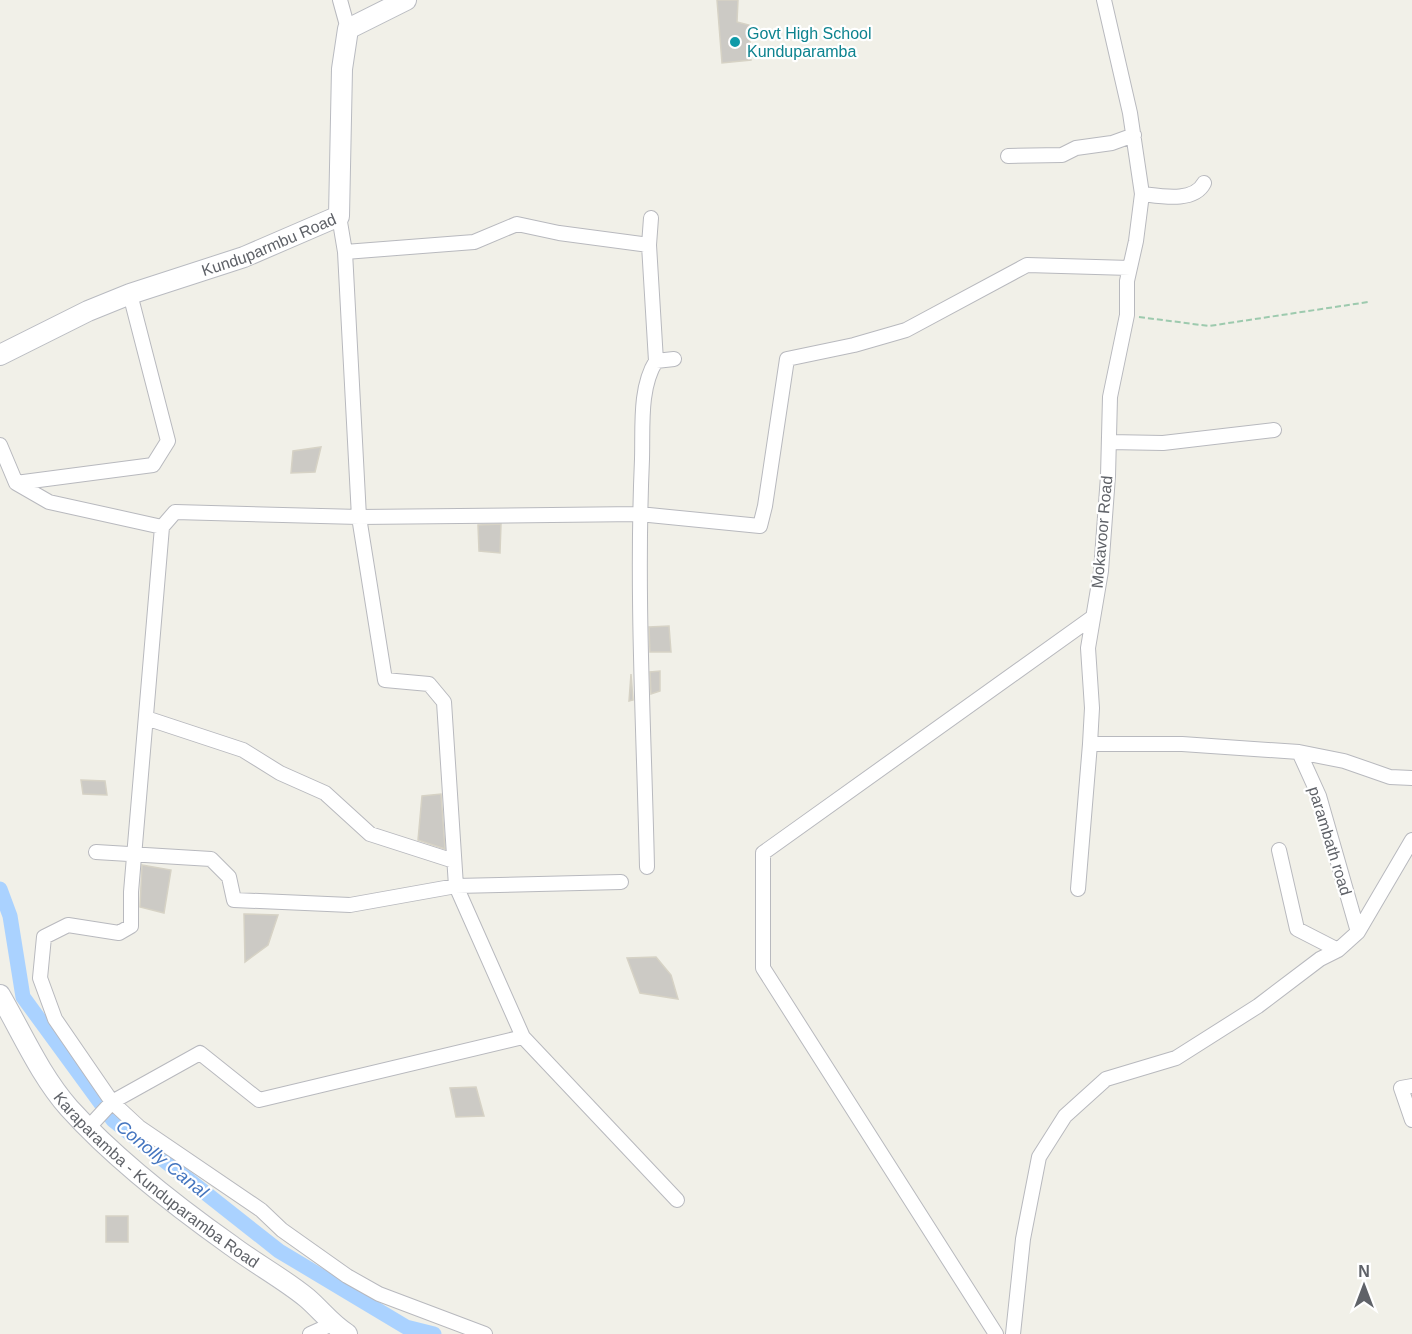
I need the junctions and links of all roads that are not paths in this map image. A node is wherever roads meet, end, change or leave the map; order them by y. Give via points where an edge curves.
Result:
1 (340, 0) edge
2 (406, 0) edge
3 (1104, 0) edge
4 (348, 29) junction
5 (1134, 135) junction
6 (1008, 156) dead end
7 (1204, 183) dead end
8 (1142, 194) junction
9 (339, 216) junction
10 (651, 218) dead end
11 (649, 244) junction
12 (345, 252) junction
13 (1130, 268) junction
14 (130, 294) junction
15 (1, 350) edge
16 (674, 359) dead end
17 (656, 361) junction
18 (1274, 430) dead end
19 (1108, 442) junction
20 (0, 445) edge
21 (16, 483) junction
22 (639, 514) junction
23 (359, 517) junction
24 (162, 527) junction
25 (1093, 616) junction
26 (146, 718) junction
27 (1090, 744) junction
28 (1299, 752) junction
29 (1412, 778) edge
30 (1412, 840) edge
31 (1279, 850) dead end
32 (96, 852) dead end
33 (134, 854) junction
34 (454, 861) junction
35 (647, 867) dead end
36 (621, 882) dead end
37 (456, 886) junction
38 (1078, 889) dead end
39 (1358, 932) junction
40 (1338, 950) junction
41 (0, 995) edge
42 (523, 1037) junction
43 (1412, 1086) edge
44 (112, 1102) junction
45 (1412, 1120) edge
46 (89, 1127) junction
47 (677, 1200) dead end
48 (340, 1329) edge
49 (310, 1334) edge
50 (485, 1334) edge
51 (996, 1334) edge
52 (1013, 1334) edge

1 - 4 street
2 - 4 main road
3 - 5 street, Mokavoor Road
4 - 9 main road, Kunduparmbu Road via 342,69
5 - 6 street via 1062,155
5 - 8 street, Mokavoor Road
7 - 8 street via 1196,193 1180,196
8 - 13 street, Mokavoor Road
9 - 12 street
9 - 14 main road, Kunduparmbu Road via 244,257
10 - 11 street
11 - 12 street via 517,224 474,242
11 - 17 street
12 - 23 street
13 - 19 street, Mokavoor Road via 1127,315 1110,397
13 - 22 street via 1028,265 906,330 787,359 760,526
14 - 15 main road, Kunduparmbu Road
14 - 21 street via 168,441 153,465
16 - 17 street
17 - 22 street via 648,374 644,404
18 - 19 street via 1164,443
19 - 25 street, Mokavoor Road via 1101,571
20 - 21 street
21 - 24 street via 50,502
22 - 23 street
22 - 35 street
23 - 24 street via 175,512
23 - 34 street via 385,680 429,684 444,702
24 - 26 street
25 - 27 street, Mokavoor Road via 1088,648
25 - 51 street via 763,853 763,968
26 - 33 street
26 - 34 street via 243,750 280,773 325,793 370,834
27 - 28 street via 1182,744
27 - 38 street, Mokavoor Road
28 - 29 street via 1344,761 1389,777
28 - 39 street, parambath road via 1319,796
30 - 39 street
31 - 40 street via 1298,929
32 - 33 street
33 - 37 street via 211,859 230,877 234,900 350,905
33 - 44 street via 131,926 119,933 68,925 44,937 40,978 55,1019
34 - 37 street
36 - 37 street
37 - 42 street
39 - 40 street
40 - 52 street via 1176,1058 1106,1079 1065,1116 1039,1157 1023,1239
41 - 46 main road, Karaparamba - Kunduparamba Road via 43,1072 68,1107
42 - 44 street via 259,1100 200,1053
42 - 47 street
43 - 45 street via 1401,1088
44 - 46 street
44 - 50 street via 139,1127 261,1210 282,1230 347,1276 389,1298
46 - 48 main road, Karaparamba - Kunduparamba Road via 221,1238 307,1298
48 - 49 street

